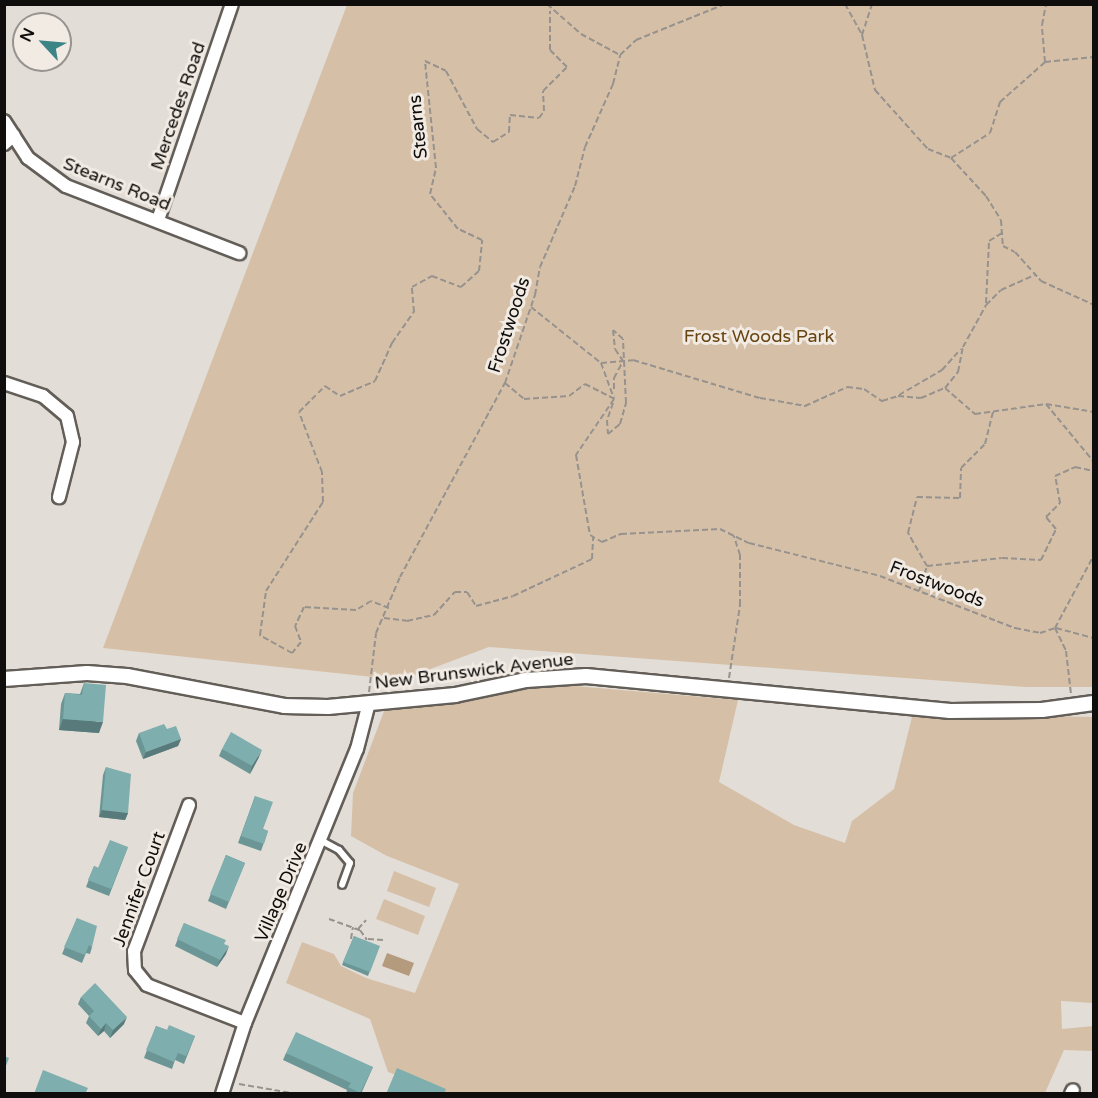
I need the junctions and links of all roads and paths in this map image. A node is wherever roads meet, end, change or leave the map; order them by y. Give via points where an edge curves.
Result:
1 (232, 4) edge
2 (547, 4) edge
3 (725, 4) edge
4 (845, 4) edge
5 (872, 4) edge
6 (1046, 4) edge
7 (550, 11) junction
8 (862, 35) junction
9 (620, 55) junction
10 (1094, 57) edge
11 (1045, 62) junction
12 (4, 121) edge
13 (9, 139) edge
14 (951, 158) junction
15 (158, 220) junction
16 (1002, 233) junction
17 (239, 253) dead end
18 (1035, 275) junction
19 (986, 305) junction
20 (1094, 305) edge
21 (531, 307) junction
22 (963, 347) junction
23 (623, 361) junction
24 (601, 363) junction
25 (4, 383) edge
26 (505, 383) junction
27 (945, 388) junction
28 (898, 396) junction
29 (614, 399) junction
30 (1046, 404) junction
31 (993, 411) junction
32 (1094, 412) edge
33 (1094, 462) edge
34 (1094, 471) edge
35 (59, 497) dead end
36 (592, 536) junction
37 (735, 536) junction
38 (1094, 555) edge
39 (927, 566) junction
40 (919, 591) junction
41 (389, 608) junction
42 (384, 618) junction
43 (1055, 628) junction
44 (1094, 638) edge
45 (4, 679) edge
46 (731, 688) junction
47 (369, 703) junction
48 (1094, 703) edge
49 (1074, 706) junction
50 (189, 805) dead end
51 (322, 841) junction
52 (342, 885) dead end
53 (329, 919) dead end
54 (366, 920) dead end
55 (354, 927) junction
56 (358, 929) junction
57 (351, 939) edge
58 (367, 940) junction
59 (383, 940) dead end
60 (365, 944) edge
61 (245, 1023) junction
62 (236, 1083) dead end
63 (222, 1094) edge
64 (297, 1094) edge

1 - 15 street, Mercedes Road
2 - 7 path
3 - 9 path via 636,40
4 - 8 path
5 - 8 path
6 - 11 path via 1042,25
7 - 9 path
7 - 41 path, Stearns via 550,50 567,67 543,91 544,111 539,118 510,116 509,132 493,142 477,129 446,71 425,61 436,168 430,194 458,229 482,240 479,271 462,287 432,276 412,287 414,312 392,343 375,381 340,396 325,386 299,412 322,472 323,502 266,591 260,635 292,652 301,642 295,626 304,607 356,610 371,601
8 - 14 path via 875,90 928,149
9 - 21 path, Frostwoods via 613,84 585,147 575,186 540,267
10 - 11 path
11 - 14 path via 1000,102 990,133
12 - 13 street, Stearns Road
13 - 15 street, Stearns Road via 44,173 66,186
14 - 16 path via 986,196 1001,220
15 - 17 street, Stearns Road
16 - 18 path via 1003,246
16 - 19 path via 989,241
18 - 19 path via 1001,290
18 - 20 path
19 - 22 path
21 - 24 path
21 - 26 path, Frostwoods
22 - 27 path via 958,372
22 - 28 path via 942,369
23 - 23 path via 623,339 613,330 615,349
23 - 24 path
23 - 28 path via 633,360 760,398 805,406 847,387 864,389 882,401
23 - 29 path via 614,378
23 - 29 path via 626,403 620,424 608,434 607,420
24 - 29 path
25 - 35 street via 43,396 67,416 73,442
26 - 29 path via 524,399 569,396 585,384
26 - 41 path, Frostwoods via 400,577
27 - 28 path via 921,398
27 - 31 path via 975,414
29 - 36 path via 576,455
30 - 31 path
30 - 32 path
30 - 33 path
31 - 39 path via 985,444 961,468 960,498 917,497 908,533
34 - 39 path via 1075,467 1055,476 1060,503 1046,517 1056,529 1041,560 1002,558
36 - 37 path, Frostwoods via 602,542 621,534 720,529
36 - 42 path via 592,559 513,596 476,606 467,592 455,592 434,615 407,621
37 - 40 path, Frostwoods via 880,576
37 - 46 path via 740,555 740,605 728,674
38 - 43 path
39 - 40 path
40 - 43 path, Frostwoods via 1015,628 1040,633
41 - 42 path, Frostwoods
42 - 47 path, Frostwoods via 376,633
43 - 44 path, Frostwoods
43 - 49 path via 1066,651
45 - 47 street, New Brunswick Avenue via 87,673 127,676 284,706
46 - 47 street, New Brunswick Avenue via 559,676 455,695
46 - 49 street, New Brunswick Avenue via 950,711
47 - 51 street, Village Drive via 357,749
48 - 49 street, New Brunswick Avenue
50 - 61 street, Jennifer Court via 134,951 135,970 147,985
51 - 52 lane via 339,850 350,863
51 - 61 street, Village Drive
53 - 55 path
54 - 56 path
55 - 56 path
55 - 57 path
56 - 58 path
58 - 59 path
58 - 60 path
61 - 63 street, Village Drive
62 - 64 path

